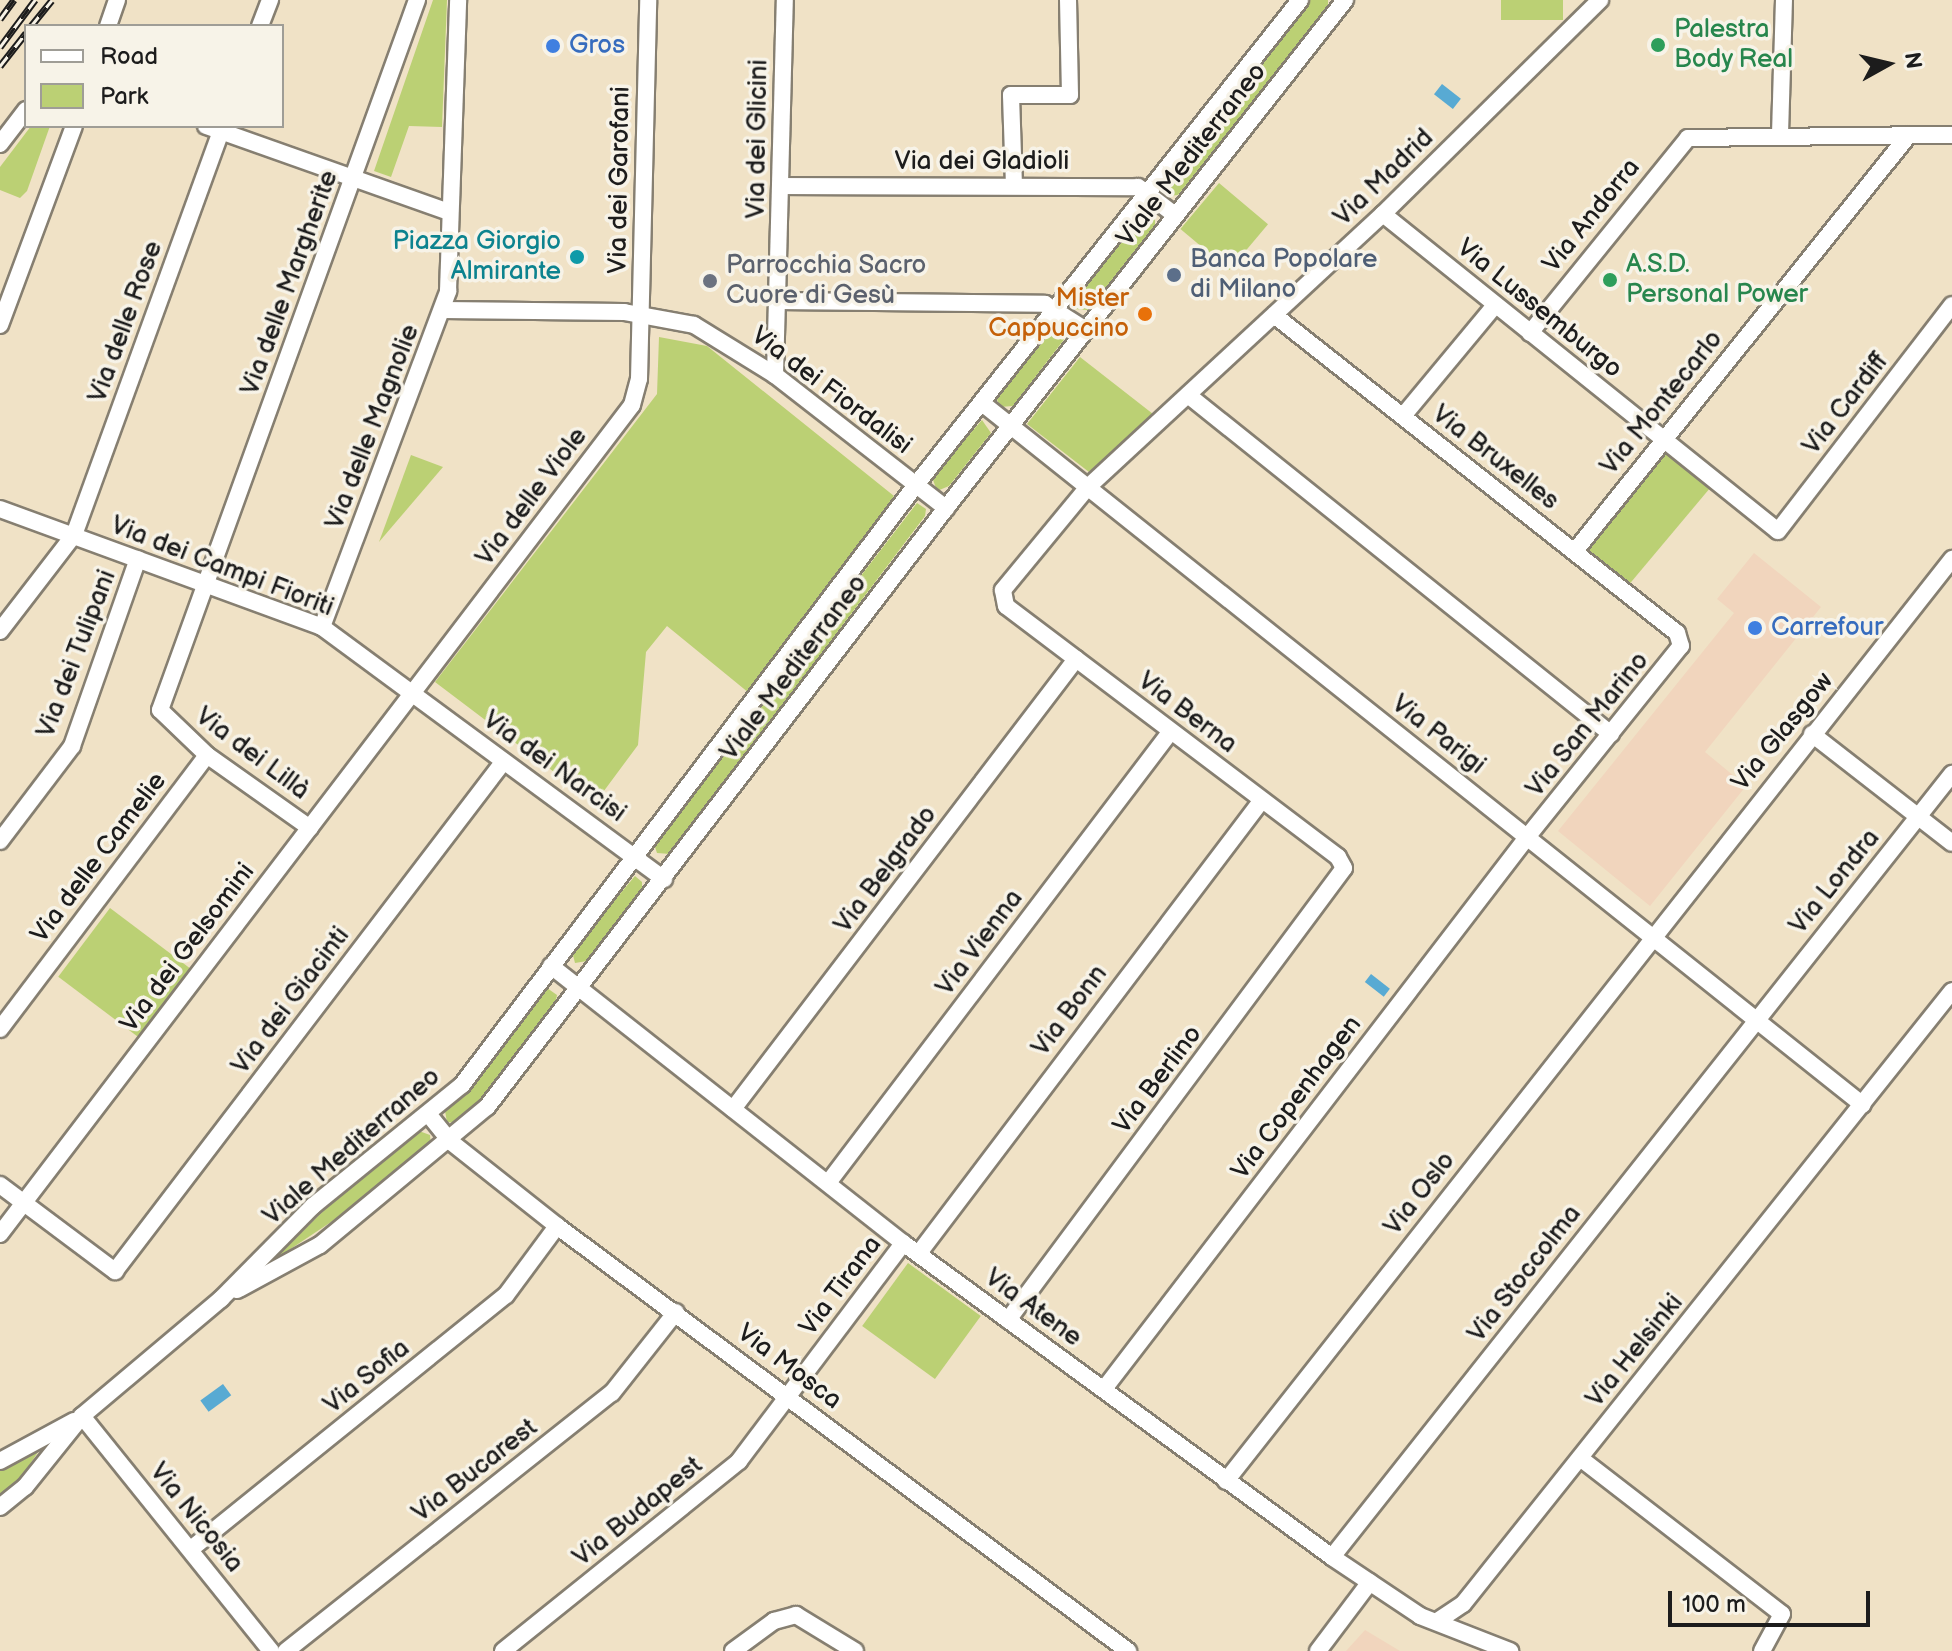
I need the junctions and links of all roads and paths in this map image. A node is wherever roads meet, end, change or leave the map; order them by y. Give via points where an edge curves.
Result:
1 (117, 0) edge
2 (270, 0) edge
3 (417, 0) edge
4 (458, 0) edge
5 (648, 0) edge
6 (785, 0) edge
7 (1068, 0) edge
8 (1300, 0) edge
9 (1345, 0) edge
10 (1600, 0) edge
11 (1784, 0) edge
12 (109, 24) edge
13 (261, 24) edge
14 (24, 113) edge
15 (73, 128) edge
16 (216, 128) edge
17 (1780, 134) junction
18 (1952, 135) edge
19 (1908, 136) junction
20 (0, 144) edge
21 (354, 178) junction
22 (781, 186) junction
23 (1014, 186) junction
24 (1144, 192) junction
25 (449, 212) junction
26 (1383, 214) junction
27 (1175, 215) junction
28 (777, 301) junction
29 (1495, 305) junction
30 (1952, 305) edge
31 (1056, 307) junction
32 (443, 310) junction
33 (641, 313) junction
34 (1274, 315) junction
35 (0, 325) edge
36 (1086, 330) junction
37 (1530, 333) junction
38 (775, 375) junction
39 (1188, 395) junction
40 (982, 403) junction
41 (1403, 416) junction
42 (1012, 427) junction
43 (1664, 439) junction
44 (915, 486) junction
45 (1087, 488) junction
46 (946, 508) junction
47 (0, 509) edge
48 (1778, 531) joint
49 (74, 535) junction
50 (1575, 551) junction
51 (138, 559) junction
52 (1952, 559) edge
53 (204, 582) junction
54 (1001, 597) joint
55 (322, 627) junction
56 (0, 631) edge
57 (1681, 642) joint
58 (1076, 659) junction
59 (415, 693) junction
60 (1171, 731) junction
61 (1611, 734) junction
62 (1812, 734) junction
63 (207, 755) junction
64 (504, 761) junction
65 (1952, 774) edge
66 (1262, 800) junction
67 (1918, 817) junction
68 (310, 828) junction
69 (1528, 836) junction
70 (0, 841) edge
71 (1952, 843) edge
72 (635, 856) junction
73 (1344, 866) joint
74 (664, 879) junction
75 (1653, 937) junction
76 (551, 966) junction
77 (581, 988) junction
78 (1952, 991) edge
79 (1756, 1020) junction
80 (0, 1029) edge
81 (1863, 1105) junction
82 (733, 1109) junction
83 (429, 1115) junction
84 (451, 1142) junction
85 (828, 1183) junction
86 (0, 1185) edge
87 (24, 1202) junction
88 (557, 1226) junction
89 (0, 1234) edge
90 (903, 1243) junction
91 (919, 1253) junction
92 (221, 1299) junction
93 (676, 1312) junction
94 (1008, 1320) junction
95 (1104, 1389) junction
96 (788, 1397) junction
97 (82, 1416) junction
98 (1580, 1458) junction
99 (0, 1461) edge
100 (1226, 1481) junction
101 (0, 1507) edge
102 (191, 1549) junction
103 (1332, 1557) junction
104 (1370, 1582) junction
105 (1439, 1620) junction
106 (271, 1651) edge
107 (286, 1651) edge
108 (503, 1651) edge
109 (733, 1651) edge
110 (855, 1651) edge
111 (1128, 1651) edge
112 (1318, 1651) edge
113 (1510, 1651) edge
114 (1762, 1651) edge

1 - 12 street
2 - 13 street
3 - 21 street, Via delle Margherite
4 - 25 street, Via delle Magnolie
5 - 33 street, Via dei Garofani
6 - 22 street, Via dei Glicini
7 - 23 street via 1070,95 1011,95
8 - 24 street, Viale Mediterraneo
9 - 27 street, Viale Mediterraneo
10 - 26 street, Via Madrid
11 - 17 street
14 - 20 street
15 - 35 street
16 - 21 street
16 - 49 street, Via delle Rose
17 - 19 street
17 - 37 street, Via Andorra via 1696,136 1681,143
18 - 19 street
19 - 43 street, Via Montecarlo
21 - 25 street
21 - 53 street, Via delle Margherite
22 - 23 street, Via dei Gladioli
22 - 28 street, Via dei Glicini
23 - 24 street, Via dei Gladioli via 1138,187
24 - 27 street, Via dei Gladioli
24 - 31 street, Viale Mediterraneo
25 - 32 street, Via delle Magnolie via 449,282
26 - 29 street, Via Lussemburgo
26 - 34 street, Via Madrid
27 - 36 street, Viale Mediterraneo
28 - 31 street
28 - 38 street, Via dei Glicini
29 - 37 street, Via Lussemburgo
29 - 41 street
30 - 48 street, Via Cardiff
31 - 36 street
31 - 40 street, Viale Mediterraneo
32 - 33 street, Via dei Fiordalisi
32 - 55 street, Via delle Magnolie
33 - 38 street, Via dei Fiordalisi via 694,325
33 - 59 street, Via delle Viole via 638,385 632,405
34 - 39 street, Via Madrid
34 - 41 street, Via Bruxelles
36 - 42 street, Viale Mediterraneo
37 - 43 street, Via Lussemburgo
38 - 44 street, Via dei Fiordalisi
39 - 45 street, Via Madrid
39 - 61 street
40 - 42 street, Via Parigi
40 - 44 street, Viale Mediterraneo
41 - 50 street, Via Bruxelles
42 - 45 street, Via Parigi
42 - 46 street, Viale Mediterraneo
43 - 48 street, Via Lussemburgo
43 - 50 street, Via Montecarlo
44 - 46 street, Via dei Fiordalisi
44 - 72 street, Viale Mediterraneo
45 - 54 street, Via Madrid
45 - 69 street, Via Parigi
46 - 74 street, Viale Mediterraneo
47 - 49 street, Via dei Campi Fioriti
49 - 51 street, Via dei Campi Fioriti
49 - 56 street, Via delle Rose
50 - 57 street, Via Bruxelles
51 - 53 street, Via dei Campi Fioriti
51 - 70 street, Via dei Tulipani via 72,746
52 - 62 street, Via Glasgow
53 - 55 street, Via dei Campi Fioriti
53 - 63 street, Via dei Lillà via 160,710
54 - 58 street, Via Berna
55 - 59 street, Via dei Campi Fioriti
57 - 61 street, Via San Marino
58 - 60 street, Via Berna
58 - 82 street, Via Belgrado
59 - 64 street, Via dei Narcisi
59 - 68 street, Via dei Gelsomini
60 - 66 street, Via Berna
60 - 85 street, Via Vienna
61 - 69 street, Via San Marino
62 - 67 street
62 - 75 street, Via Glasgow
63 - 68 street, Via dei Lillà
63 - 80 street, Via delle Camelie
64 - 72 street, Via dei Narcisi
64 - 87 street, Via dei Giacinti via 115,1271
65 - 67 street, Via Londra
66 - 73 street, Via Berna
66 - 91 street, Via Bonn
67 - 71 street
67 - 79 street, Via Londra
68 - 87 street, Via dei Gelsomini
69 - 75 street, Via Parigi
69 - 95 street, Via Copenhagen
72 - 74 street, Via dei Narcisi
72 - 76 street, Viale Mediterraneo
73 - 94 street, Via Berlino
74 - 77 street, Viale Mediterraneo
75 - 79 street, Via Parigi
75 - 100 street, Via Oslo
76 - 77 street, Via Atene
76 - 83 street, Viale Mediterraneo via 462,1085
77 - 82 street, Via Atene
77 - 84 street, Viale Mediterraneo via 487,1107
78 - 81 street, Via Helsinki
79 - 81 street, Via Parigi
79 - 103 street, Via Stoccolma
81 - 98 street, Via Helsinki
82 - 85 street, Via Atene
83 - 84 street, Via Mosca
83 - 92 street, Viale Mediterraneo via 313,1206
84 - 88 street, Via Mosca
84 - 92 street, Viale Mediterraneo via 320,1245
85 - 90 street, Via Atene
86 - 87 street
87 - 89 street, Via dei Gelsomini
88 - 93 street, Via Mosca
88 - 102 street, Via Sofia via 502,1298
90 - 91 street, Via Atene
90 - 96 street, Via Tirana
91 - 94 street, Via Atene
92 - 97 street, Viale Mediterraneo
93 - 96 street, Via Mosca
93 - 107 street, Via Bucarest via 612,1393
94 - 95 street, Via Atene
95 - 100 street, Via Atene
96 - 108 street, Via Budapest via 734,1466
96 - 111 street, Via Mosca
97 - 99 street, Viale Mediterraneo
97 - 101 street, Viale Mediterraneo via 25,1487
97 - 102 street, Via Nicosia
98 - 105 street, Via Helsinki via 1463,1604
98 - 114 street via 1782,1614
100 - 103 street, Via Atene
102 - 106 street, Via Nicosia
103 - 104 street, Via Atene
104 - 105 street, Via Atene via 1420,1616
104 - 112 street
105 - 113 street, Via Atene
109 - 110 street via 767,1625 796,1615

